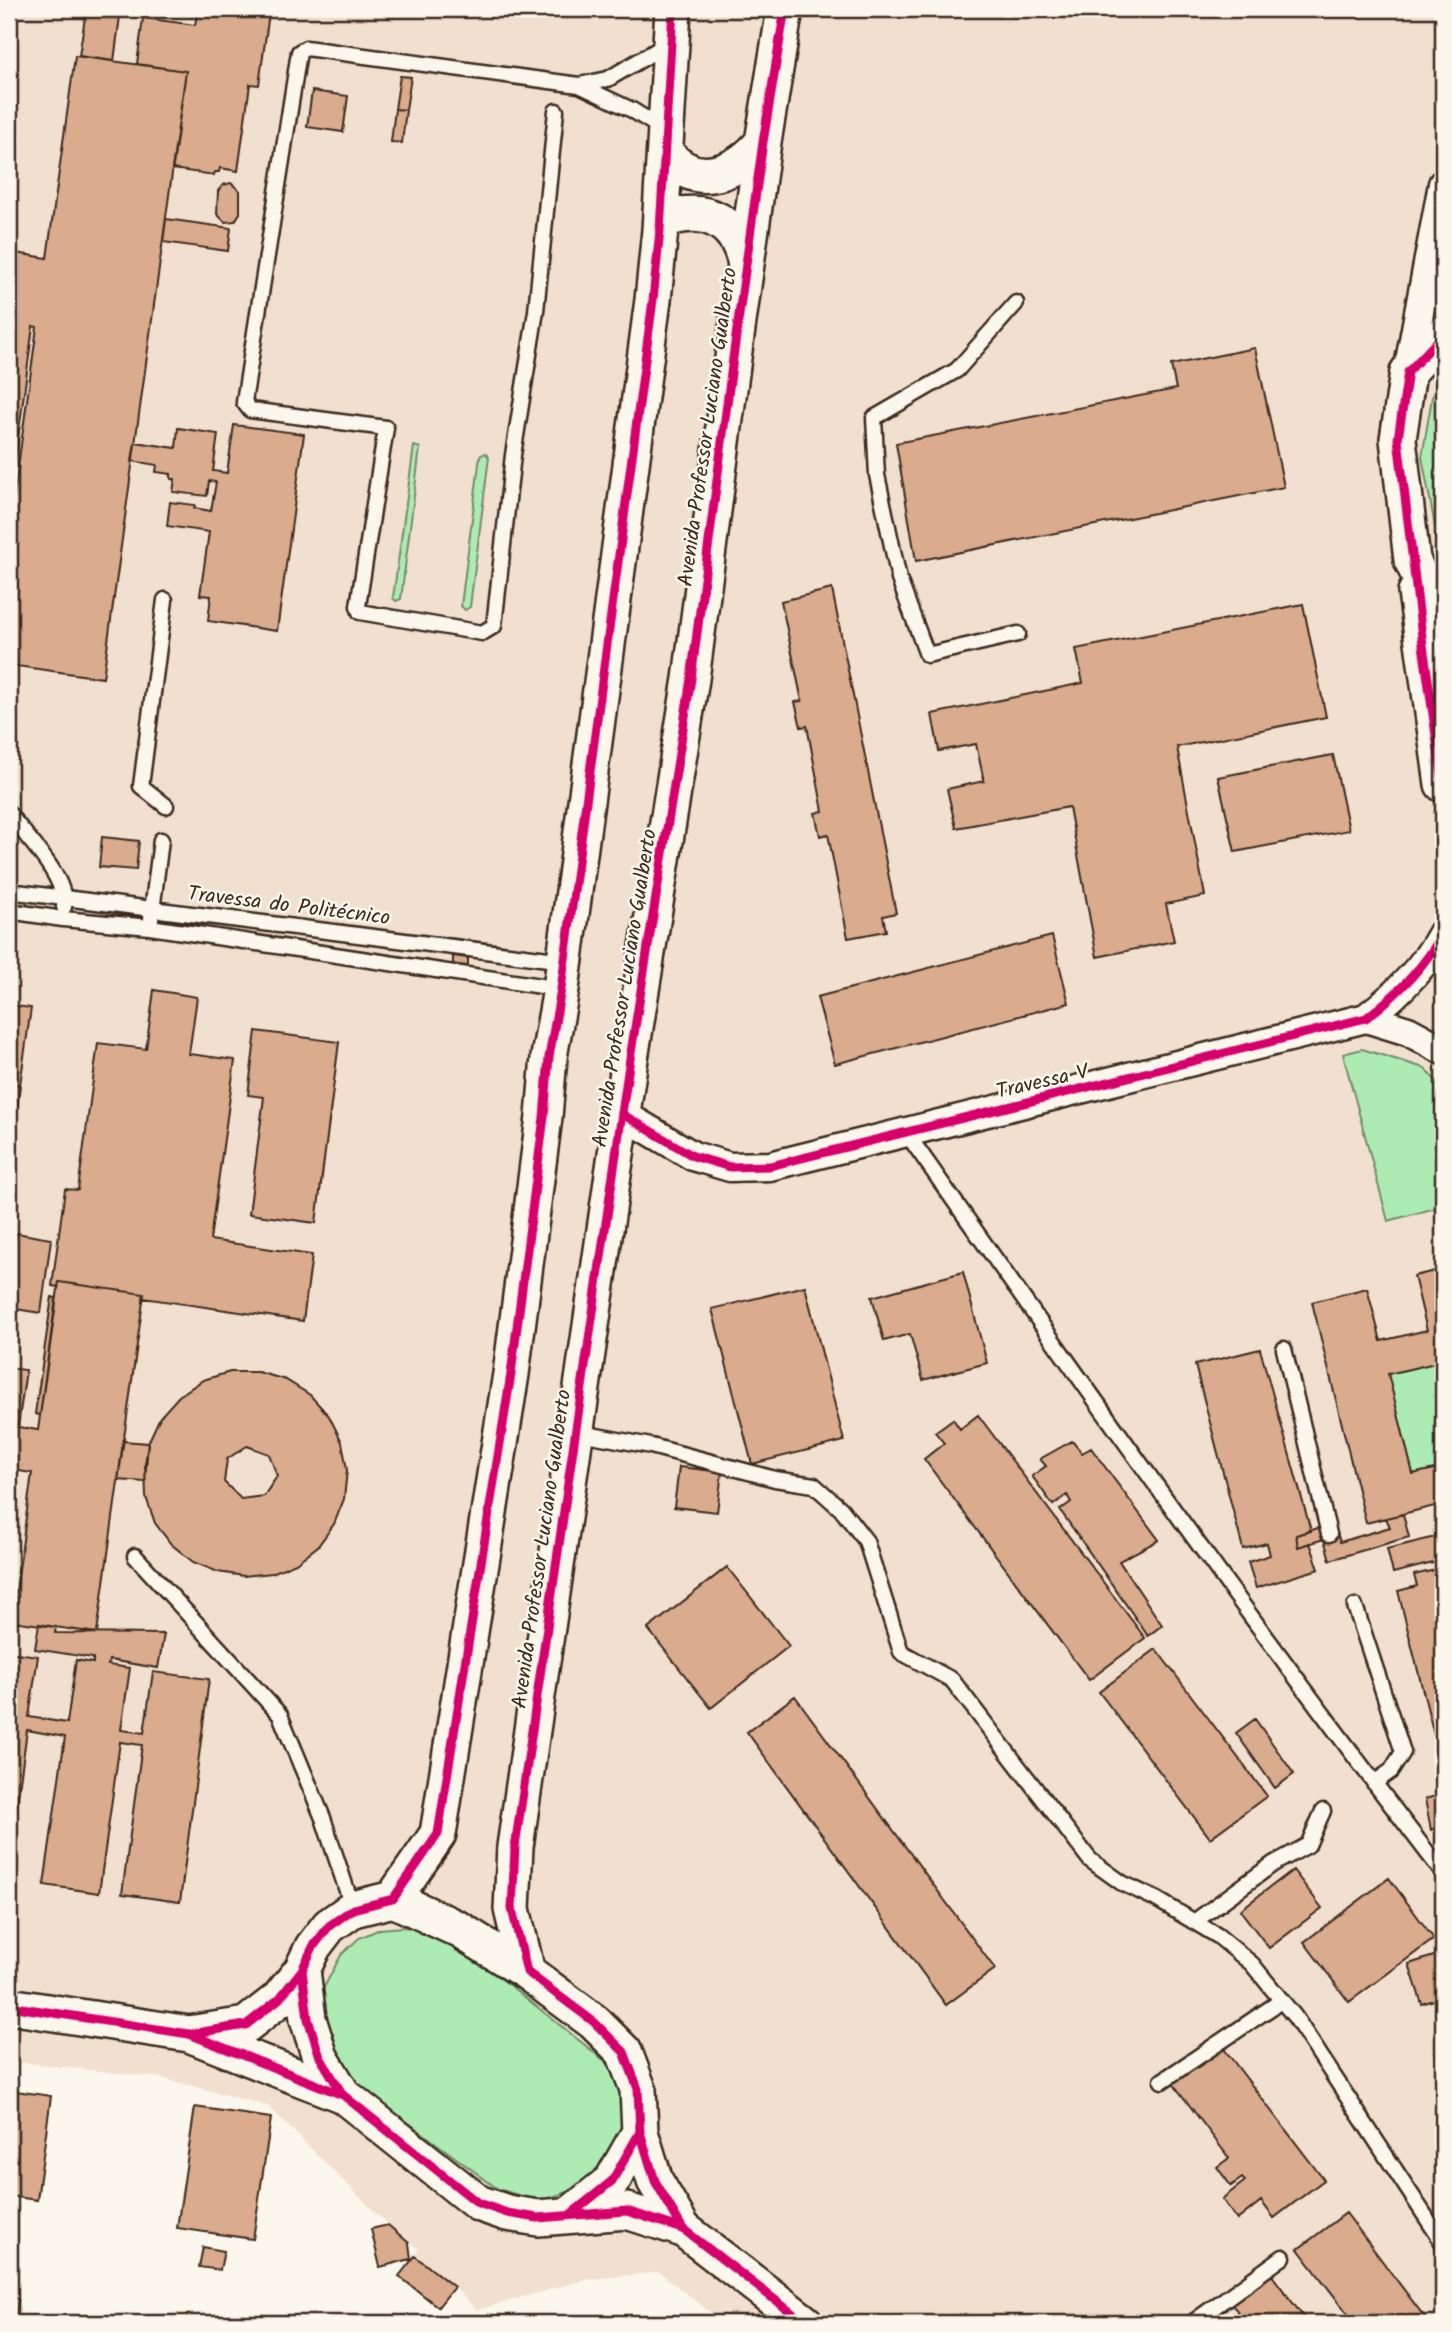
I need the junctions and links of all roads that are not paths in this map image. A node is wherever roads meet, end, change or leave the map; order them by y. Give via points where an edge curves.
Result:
1 (785, 9) edge
2 (672, 26) edge
3 (579, 85) junction
4 (556, 111) dead end
5 (665, 142) junction
6 (763, 142) junction
7 (1443, 184) edge
8 (1440, 229) edge
9 (660, 230) junction
10 (746, 265) junction
11 (1016, 303) dead end
12 (1443, 335) edge
13 (1408, 372) junction
14 (1412, 560) junction
15 (165, 600) dead end
16 (1443, 625) edge
17 (1018, 634) dead end
18 (1443, 784) edge
19 (166, 806) dead end
20 (9, 814) edge
21 (161, 840) dead end
22 (9, 891) edge
23 (65, 899) junction
24 (152, 909) junction
25 (9, 911) edge
26 (63, 919) junction
27 (150, 927) junction
28 (1443, 933) edge
29 (563, 975) junction
30 (1366, 1018) junction
31 (1443, 1050) edge
32 (622, 1114) junction
33 (905, 1131) junction
34 (1284, 1349) dead end
35 (575, 1432) junction
36 (1329, 1534) dead end
37 (135, 1556) dead end
38 (1355, 1606) dead end
39 (1374, 1783) junction
40 (1323, 1811) dead end
41 (1443, 1873) edge
42 (393, 1899) junction
43 (353, 1909) junction
44 (1194, 1922) junction
45 (302, 1970) junction
46 (527, 1972) junction
47 (1282, 2001) junction
48 (9, 2006) edge
49 (189, 2034) junction
50 (1162, 2081) dead end
51 (343, 2095) junction
52 (640, 2132) junction
53 (571, 2214) junction
54 (683, 2229) junction
55 (1441, 2234) edge
56 (1283, 2257) dead end
57 (805, 2323) edge
58 (1192, 2323) edge

1 - 6 street, Avenida Professor Luciano Gualberto
2 - 3 lane via 608,79
2 - 5 street
3 - 4 lane via 306,47 299,52 244,405 250,410 386,428 360,612 482,633 494,626 513,455 536,310
3 - 5 lane via 632,110
5 - 6 street via 674,165 693,173 713,174 733,169
5 - 9 street
6 - 10 street, Avenida Professor Luciano Gualberto
7 - 8 street
8 - 13 street
9 - 10 street via 666,219 681,214 712,217 736,236
9 - 29 street
10 - 32 street, Avenida Professor Luciano Gualberto via 691,679
11 - 17 lane via 957,370 874,418 877,475 899,579 927,655
12 - 13 street
13 - 14 street via 1398,439
14 - 16 street
14 - 18 street
15 - 19 lane via 141,786
20 - 23 lane via 58,878
21 - 24 lane
22 - 23 lane, Travessa do Politécnico
23 - 24 lane, Travessa do Politécnico
23 - 26 lane
24 - 27 lane
24 - 29 lane, Travessa do Politécnico
25 - 26 lane, Travessa do Politécnico
26 - 27 lane, Travessa do Politécnico
27 - 29 lane, Travessa do Politécnico
28 - 30 street, Travessa V via 1416,974
29 - 42 street via 511,1374 438,1834
30 - 31 street via 1408,1031
30 - 33 street, Travessa V
32 - 33 street, Travessa V via 693,1156 730,1167 770,1166
32 - 35 street, Avenida Professor Luciano Gualberto
33 - 39 lane via 1131,1452
34 - 36 lane
35 - 44 lane via 814,1485 866,1541 901,1652 952,1679 1090,1860
35 - 46 street, Avenida Professor Luciano Gualberto via 515,1847 512,1909
37 - 43 lane via 279,1715 323,1818
38 - 39 lane via 1403,1752 1391,1771
39 - 41 lane
40 - 44 lane via 1308,1845 1273,1864
42 - 43 street
42 - 46 street via 460,1930
43 - 45 street via 329,1926
44 - 47 lane via 1252,1964
45 - 49 street via 279,2000 246,2025
45 - 51 street via 308,2020 320,2057
46 - 52 street via 594,2022 624,2052 638,2089
47 - 50 lane
47 - 55 lane
48 - 49 street
49 - 51 street
51 - 53 street via 478,2203 538,2218
52 - 53 street via 612,2182
52 - 54 street via 655,2180
53 - 54 street via 627,2211
54 - 57 street
56 - 58 lane

